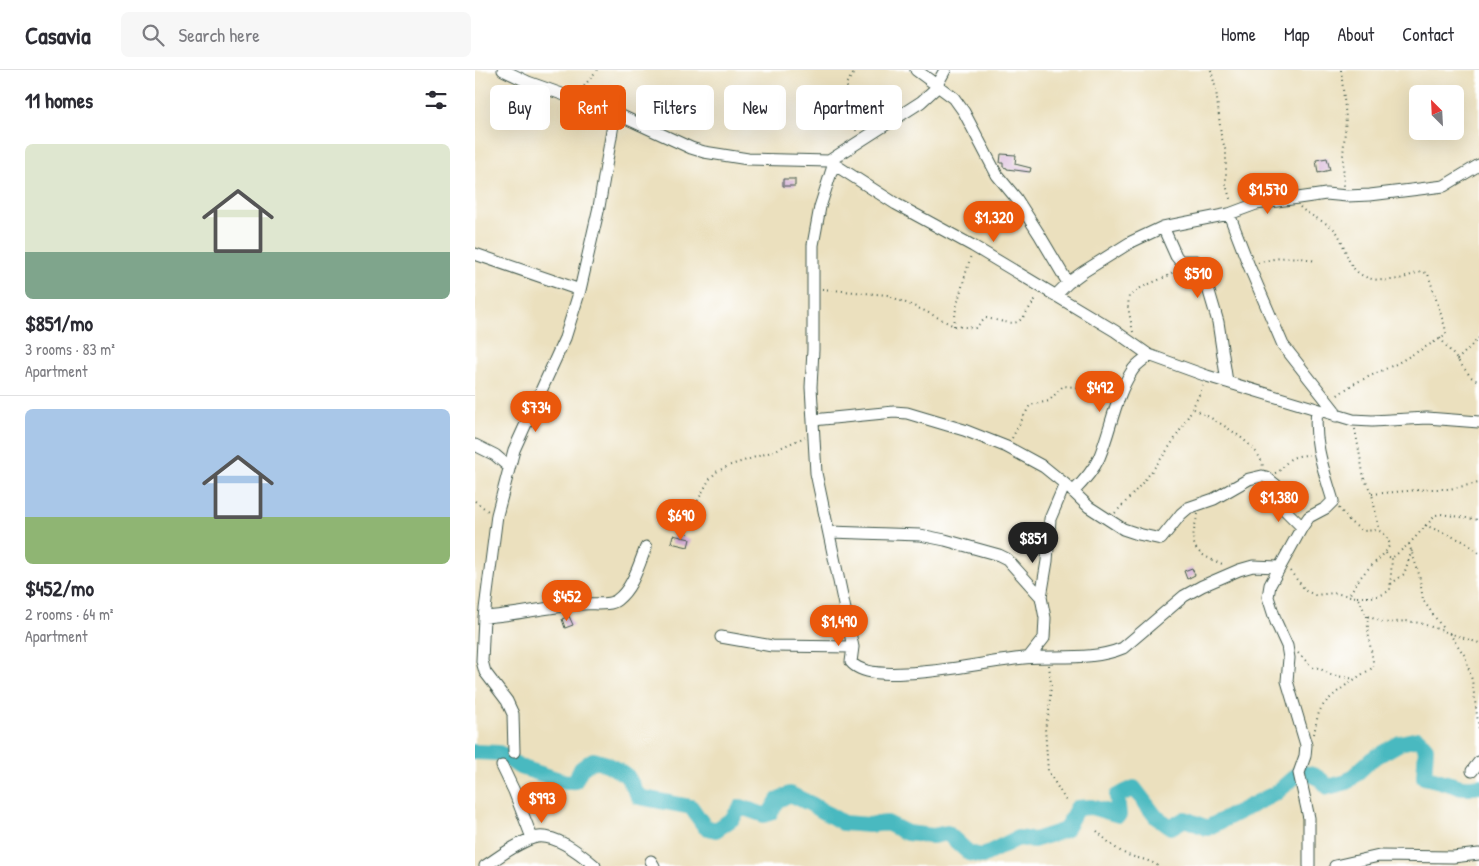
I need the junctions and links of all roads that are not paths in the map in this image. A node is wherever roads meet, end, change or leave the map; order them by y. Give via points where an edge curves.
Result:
1 (503, 70) edge
2 (917, 70) edge
3 (945, 70) edge
4 (937, 86) junction
5 (560, 94) edge
6 (626, 118) edge
7 (612, 130) edge
8 (831, 162) junction
9 (1479, 165) edge
10 (1232, 213) junction
11 (1163, 227) junction
12 (475, 254) edge
13 (1068, 283) junction
14 (580, 290) junction
15 (1055, 296) junction
16 (1149, 355) junction
17 (1227, 382) junction
18 (1317, 410) junction
19 (1336, 416) junction
20 (813, 420) junction
21 (1479, 422) edge
22 (475, 445) edge
23 (509, 467) junction
24 (1069, 488) junction
25 (1302, 527) junction
26 (830, 532) junction
27 (647, 547) dead end
28 (1280, 565) junction
29 (1041, 597) junction
30 (484, 617) junction
31 (721, 637) dead end
32 (853, 647) junction
33 (1029, 657) junction
34 (513, 752) dead end
35 (502, 766) dead end
36 (532, 838) junction
37 (1479, 854) edge
38 (1417, 861) edge
39 (485, 866) edge
40 (595, 866) edge
41 (1309, 866) edge
42 (1335, 866) edge

1 - 5 street
2 - 4 street
3 - 4 street
4 - 8 street via 921,102
4 - 13 street via 954,98 964,112 997,175 1016,198
6 - 8 street via 704,152 748,159
7 - 14 street
8 - 15 street via 896,204
8 - 20 street via 813,245
9 - 10 street via 1444,186 1370,195 1326,194 1291,198 1256,204
10 - 11 street
10 - 19 street via 1249,266 1283,345
11 - 13 street via 1131,242
11 - 17 street via 1176,256 1180,261 1196,261 1209,288
12 - 14 street
13 - 15 street
14 - 23 street via 565,338
15 - 16 street
16 - 17 street
16 - 24 street via 1131,372 1098,458 1086,479
17 - 18 street
18 - 19 street
18 - 25 street via 1315,426 1319,455 1333,501 1309,517
19 - 21 street via 1371,421 1427,418
20 - 24 street via 907,413 1007,447 1044,466
20 - 26 street via 816,474
22 - 23 street via 495,454
23 - 30 street via 497,515
24 - 25 street via 1089,507 1123,529 1161,539 1188,508 1213,499 1249,479 1264,476 1276,485 1284,509
24 - 29 street via 1050,519
25 - 28 street
26 - 29 street via 919,535 999,555 1007,559
26 - 32 street
27 - 30 street via 631,582 613,603 558,606 509,616
28 - 33 street via 1253,566 1201,586 1184,596 1123,648 1100,656
28 - 41 street via 1268,597 1287,646 1287,681 1306,745 1299,772 1309,818
29 - 33 street via 1044,638
30 - 34 street via 482,661 485,672 513,714
31 - 32 street via 772,646
32 - 33 street via 851,662 855,666 884,673 947,669
35 - 36 street
36 - 39 street
36 - 40 street via 543,837 565,844
37 - 38 street
38 - 42 street via 1379,856

